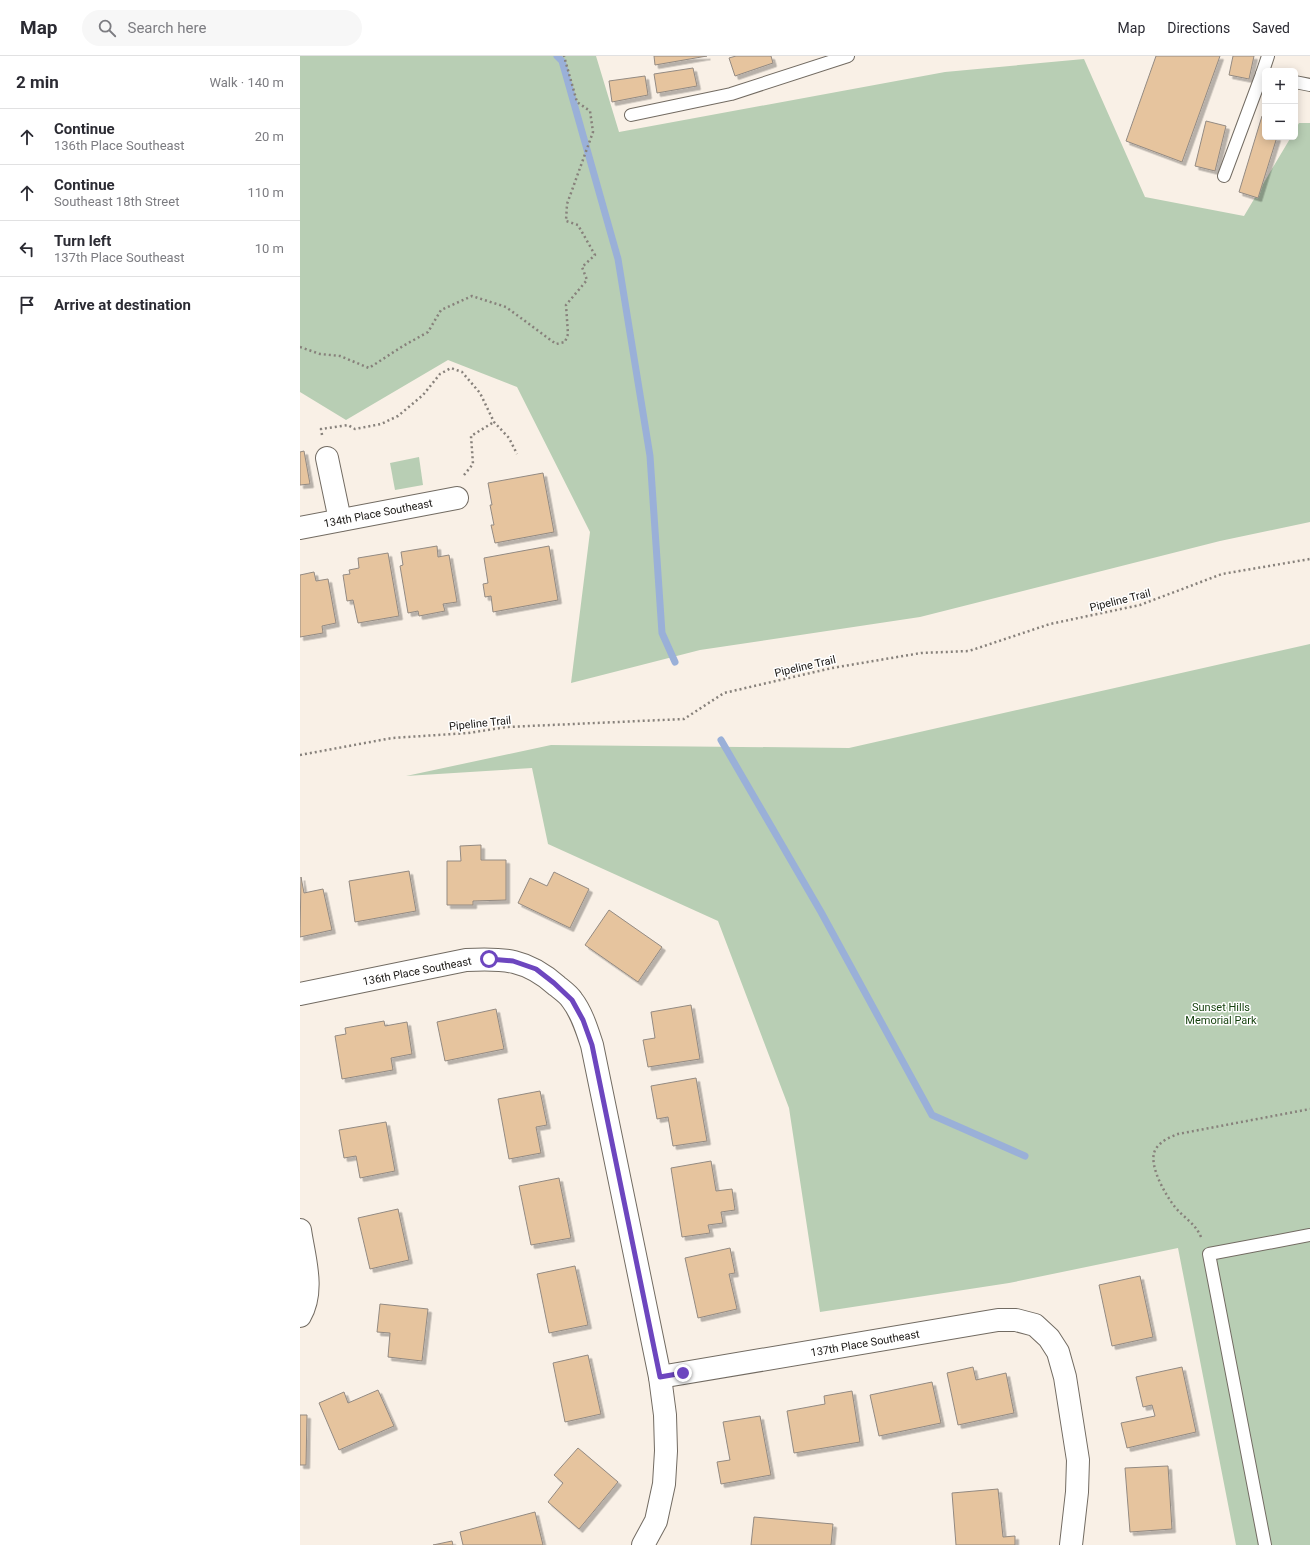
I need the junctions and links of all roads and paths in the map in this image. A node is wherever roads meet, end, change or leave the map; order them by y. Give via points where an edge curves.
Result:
1 (564, 56) edge
2 (848, 56) edge
3 (1268, 56) edge
4 (812, 61) edge
5 (1265, 68) edge
6 (1262, 77) edge
7 (1298, 83) edge
8 (1310, 85) edge
9 (631, 115) dead end
10 (1224, 176) dead end
11 (300, 347) edge
12 (494, 422) junction
13 (348, 425) dead end
14 (516, 454) dead end
15 (327, 458) dead end
16 (458, 490) joint
17 (340, 520) junction
18 (300, 528) edge
19 (1310, 559) edge
20 (300, 755) edge
21 (300, 994) edge
22 (1310, 1109) edge
23 (300, 1230) edge
24 (1310, 1235) edge
25 (1209, 1254) junction
26 (300, 1316) edge
27 (660, 1377) junction
28 (643, 1545) edge
29 (1071, 1545) edge
30 (1265, 1545) edge

1 - 11 path via 577,102 590,111 593,132 566,204 566,221 578,225 595,255 582,267 587,280 566,305 568,334 565,342 556,344 506,307 472,296 441,310 428,332 369,368 340,356 320,354
2 - 4 lane
3 - 5 lane
4 - 9 lane via 731,94
6 - 10 lane
7 - 8 lane
12 - 13 path via 480,393 462,372 451,368 440,374 423,395 398,416 381,424 355,429
12 - 14 path via 509,438
12 - 16 path via 471,436 473,464
15 - 17 street
16 - 17 street, 134th Place Southeast
17 - 18 street, 134th Place Southeast
19 - 20 path, Pipeline Trail via 1222,574 1140,605 1050,624 969,651 921,653 832,668 724,693 684,719 507,727 468,733 392,738
21 - 27 street, 136th Place Southeast via 466,960 489,959 513,961 536,969 572,1000 592,1045
22 - 25 path via 1178,1134 1162,1142 1154,1152 1156,1172 1162,1188 1176,1208 1197,1228
23 - 26 street via 309,1285 305,1308
24 - 25 lane
25 - 30 lane
27 - 28 street, 136th Place Southeast via 665,1422 664,1484 656,1521
27 - 29 street, 137th Place Southeast via 998,1320 1016,1320 1035,1325 1049,1338 1058,1352 1065,1377 1078,1460

